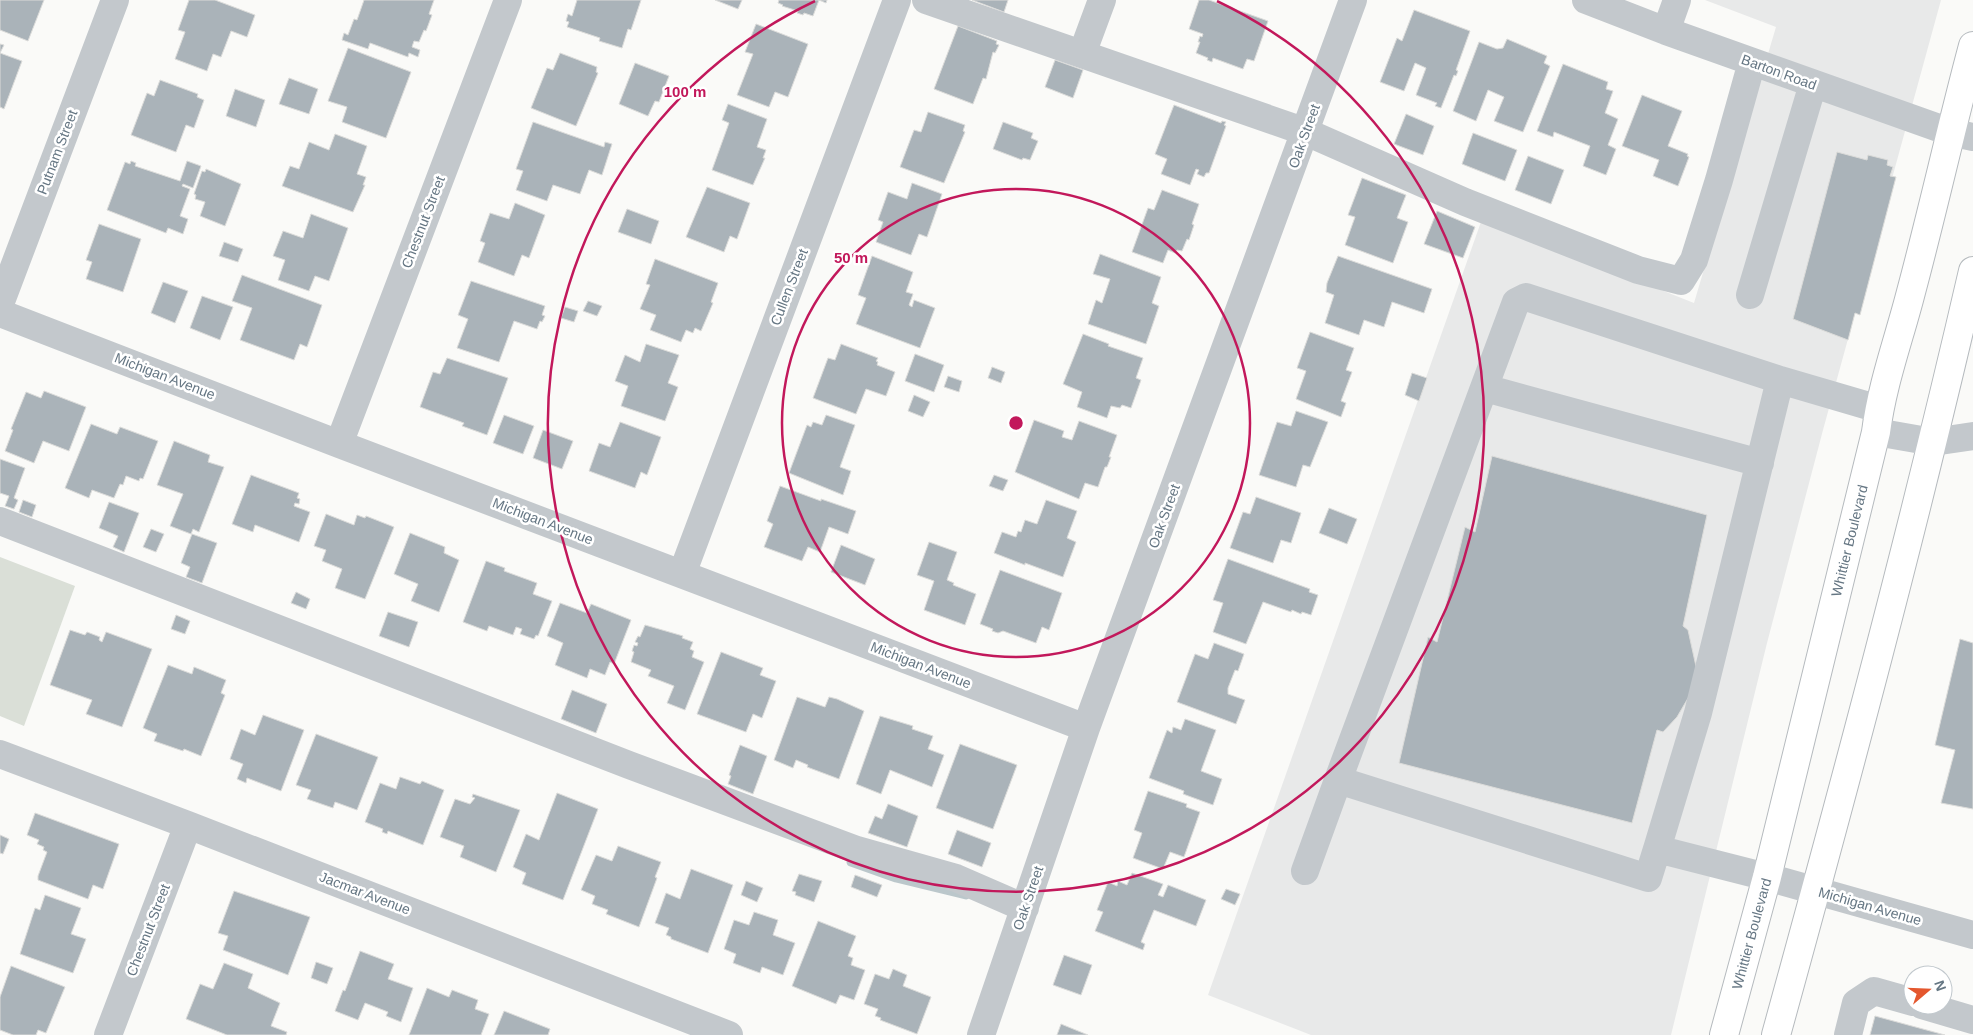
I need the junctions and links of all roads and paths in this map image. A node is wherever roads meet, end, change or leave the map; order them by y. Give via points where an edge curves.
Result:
1 (115, 0) edge
2 (508, 0) edge
3 (897, 0) edge
4 (926, 0) edge
5 (1102, 0) edge
6 (1354, 0) edge
7 (1586, 0) edge
8 (1677, 0) edge
9 (1666, 31) junction
10 (1973, 46) edge
11 (1082, 54) junction
12 (1752, 62) junction
13 (1813, 84) junction
14 (1306, 132) junction
15 (1961, 135) edge
16 (1973, 271) edge
17 (1750, 295) dead end
18 (0, 304) edge
19 (0, 313) edge
20 (1780, 380) junction
21 (1485, 388) junction
22 (1877, 420) junction
23 (1973, 436) edge
24 (1934, 442) junction
25 (339, 444) junction
26 (1760, 463) junction
27 (0, 521) edge
28 (682, 574) junction
29 (1086, 728) junction
30 (0, 754) edge
31 (1338, 780) junction
32 (188, 825) junction
33 (1658, 849) junction
34 (1305, 871) dead end
35 (1768, 877) junction
36 (1816, 891) junction
37 (1025, 908) junction
38 (1973, 935) edge
39 (1903, 999) edge
40 (1953, 1014) edge
41 (1973, 1020) edge
42 (108, 1035) edge
43 (729, 1035) edge
44 (981, 1035) edge
45 (1724, 1035) edge
46 (1776, 1035) edge
47 (1848, 1035) edge

1 - 18 street, Putnam Street
2 - 25 street, Chestnut Street
3 - 28 street, Cullen Street
4 - 11 street
5 - 11 street
6 - 14 street, Oak Street
7 - 9 street, Barton Road
8 - 9 street
9 - 12 street, Barton Road
10 - 15 main road, Whittier Boulevard
11 - 14 street
12 - 13 street, Barton Road
12 - 14 street via 1694,260 1681,281 1638,270 1465,202
13 - 15 street, Barton Road
13 - 17 street
14 - 29 street, Oak Street
15 - 22 main road, Whittier Boulevard via 1912,292
16 - 24 main road
19 - 25 street, Michigan Avenue
20 - 21 street via 1526,297 1516,302
20 - 22 street
20 - 26 street
21 - 26 street
21 - 31 street
22 - 24 street
22 - 35 main road, Whittier Boulevard
23 - 24 street
24 - 36 main road
25 - 28 street, Michigan Avenue
26 - 33 street via 1698,713
27 - 37 street via 629,765 857,850 956,878
28 - 29 street, Michigan Avenue
29 - 37 street, Oak Street
30 - 32 street, Jacmar Avenue
31 - 33 street via 1648,878
31 - 34 street
32 - 42 street, Chestnut Street
32 - 43 street, Jacmar Avenue
33 - 35 street, Michigan Avenue
35 - 36 street, Michigan Avenue
35 - 45 main road, Whittier Boulevard
36 - 38 street, Michigan Avenue
36 - 46 main road
37 - 44 street, Oak Street
39 - 47 street via 1874,991 1856,1003
40 - 41 street

